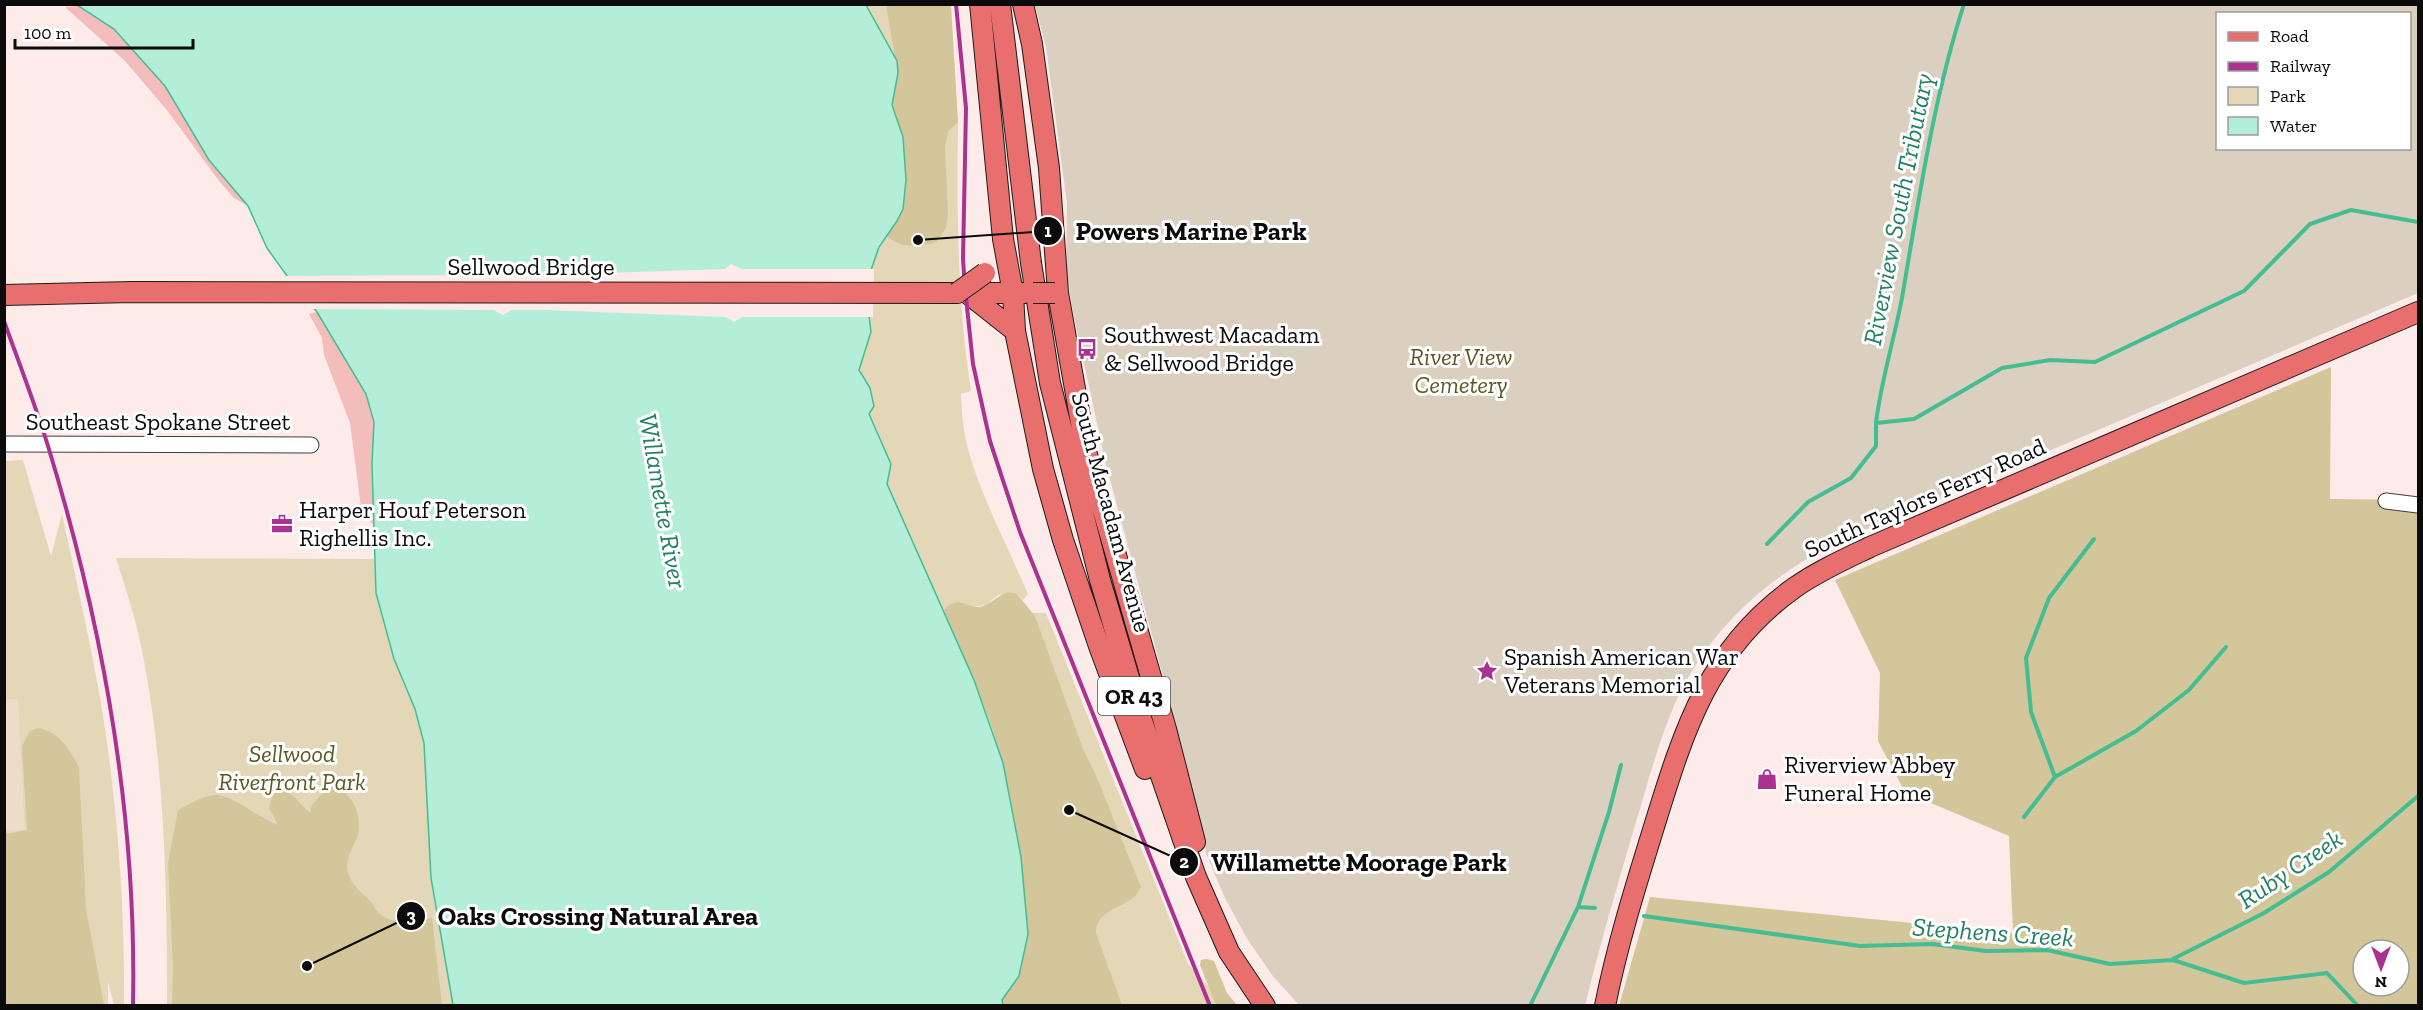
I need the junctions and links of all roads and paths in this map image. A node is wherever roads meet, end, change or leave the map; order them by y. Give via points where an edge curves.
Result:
1 (980, 4) edge
2 (1000, 4) edge
3 (1023, 4) edge
4 (1003, 239) junction
5 (962, 293) junction
6 (1013, 293) junction
7 (1056, 293) junction
8 (4, 295) edge
9 (2418, 312) edge
10 (1015, 331) junction
11 (4, 444) edge
12 (311, 445) dead end
13 (2386, 501) dead end
14 (2418, 505) edge
15 (1172, 812) junction
16 (1196, 877) junction
17 (1265, 1005) edge
18 (1605, 1005) edge

1 - 4 main road
2 - 15 main road, South Macadam Avenue / OR 43 via 1031,262 1050,383 1100,580
3 - 7 main road via 1049,168
4 - 5 main road, bridge via 994,263
4 - 6 main road
5 - 6 main road, Sellwood Bridge
5 - 8 main road, Sellwood Bridge
5 - 10 main road
6 - 7 main road, Sellwood Bridge, bridge
6 - 10 main road
7 - 16 main road via 1086,451 1166,729 1198,854
9 - 18 main road, South Taylors Ferry Road via 1870,547 1803,582 1766,611 1717,668 1686,726 1643,863
10 - 15 main road via 1051,500 1100,649 1157,801
11 - 12 street, Southeast Spokane Street
13 - 14 street
15 - 16 main road, South Macadam Avenue / OR 43
16 - 17 main road, South Macadam Avenue / OR 43 via 1229,952

